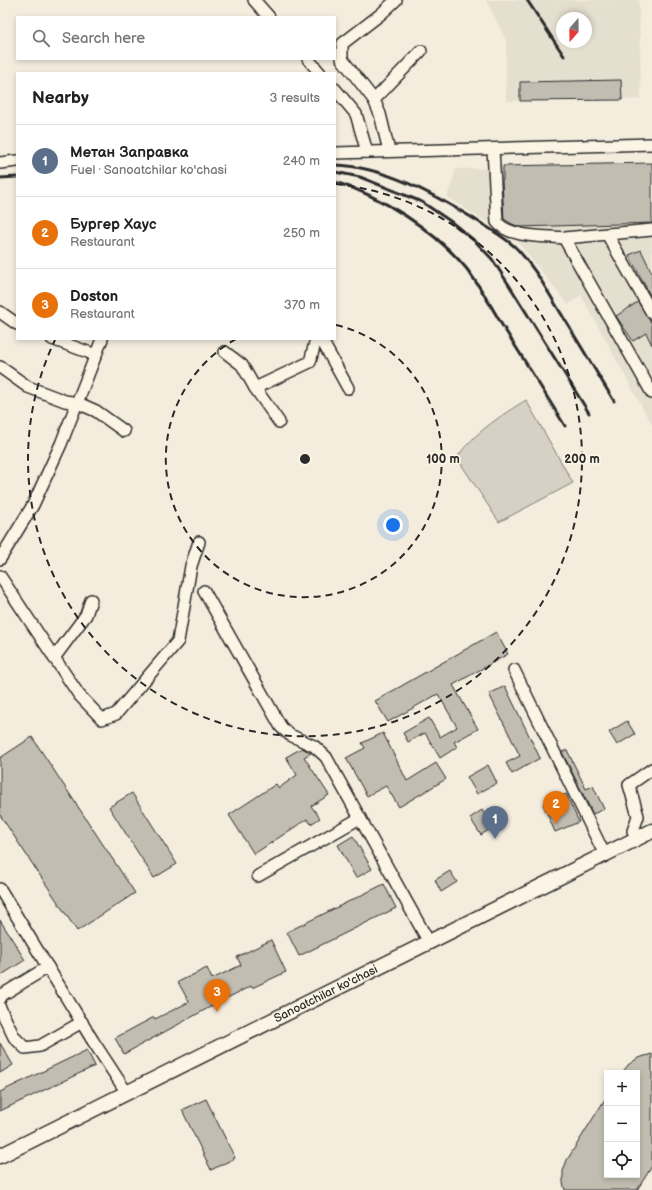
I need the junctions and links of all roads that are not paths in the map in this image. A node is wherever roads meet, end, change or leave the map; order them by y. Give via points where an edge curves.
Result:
1 (254, 0) edge
2 (396, 0) edge
3 (268, 16) edge
4 (421, 51) dead end
5 (309, 60) edge
6 (319, 72) edge
7 (336, 90) edge
8 (374, 100) junction
9 (652, 144) edge
10 (493, 149) junction
11 (389, 151) junction
12 (367, 152) junction
13 (336, 153) edge
14 (16, 161) edge
15 (0, 163) edge
16 (652, 230) edge
17 (607, 234) junction
18 (564, 238) junction
19 (0, 312) edge
20 (652, 313) edge
21 (16, 323) edge
22 (55, 340) edge
23 (102, 340) edge
24 (316, 340) edge
25 (322, 340) edge
26 (226, 352) dead end
27 (96, 355) junction
28 (0, 367) edge
29 (255, 388) junction
30 (348, 388) dead end
31 (652, 393) edge
32 (78, 403) junction
33 (279, 422) dead end
34 (124, 431) dead end
35 (198, 542) dead end
36 (0, 559) edge
37 (0, 576) edge
38 (204, 591) dead end
39 (91, 600) dead end
40 (54, 658) junction
41 (514, 670) dead end
42 (652, 769) edge
43 (360, 818) junction
44 (652, 822) edge
45 (652, 831) edge
46 (633, 832) junction
47 (601, 847) junction
48 (258, 876) dead end
49 (0, 889) edge
50 (425, 935) junction
51 (48, 967) junction
52 (0, 999) edge
53 (0, 1008) edge
54 (82, 1022) junction
55 (125, 1089) junction
56 (0, 1147) edge
57 (0, 1156) edge

1 - 3 street
2 - 8 street via 342,44 342,59
4 - 8 street
5 - 6 street
7 - 12 street via 356,114
8 - 11 street
9 - 10 street
10 - 11 street
10 - 18 street via 497,222 500,227 519,234
11 - 12 street
12 - 13 street
14 - 15 street
16 - 17 street
17 - 18 street
17 - 20 street
18 - 31 street
19 - 21 street
22 - 27 street
23 - 27 street
24 - 29 street via 310,362
25 - 30 street
26 - 29 street via 242,364
27 - 32 street
28 - 32 street via 28,387 65,402
29 - 33 street
32 - 34 street via 96,411
32 - 36 street via 33,505
35 - 40 street via 191,566 178,641 116,714 102,719 79,695
37 - 40 street
38 - 43 street via 280,727 290,735 314,746 326,757
39 - 40 street via 86,615
41 - 47 street
42 - 46 street via 629,784 638,816
43 - 48 street
43 - 50 street
44 - 46 main road, Sanoatchilar ko'chasi
45 - 55 main road, Sanoatchilar ko'chasi
46 - 47 main road, Sanoatchilar ko'chasi
47 - 50 main road, Sanoatchilar ko'chasi
49 - 51 street
50 - 55 main road, Sanoatchilar ko'chasi
51 - 52 street via 2,995
51 - 54 street
53 - 54 street via 14,1037 25,1048 40,1046
54 - 55 street
55 - 56 main road, Sanoatchilar ko'chasi
55 - 57 main road, Sanoatchilar ko'chasi

